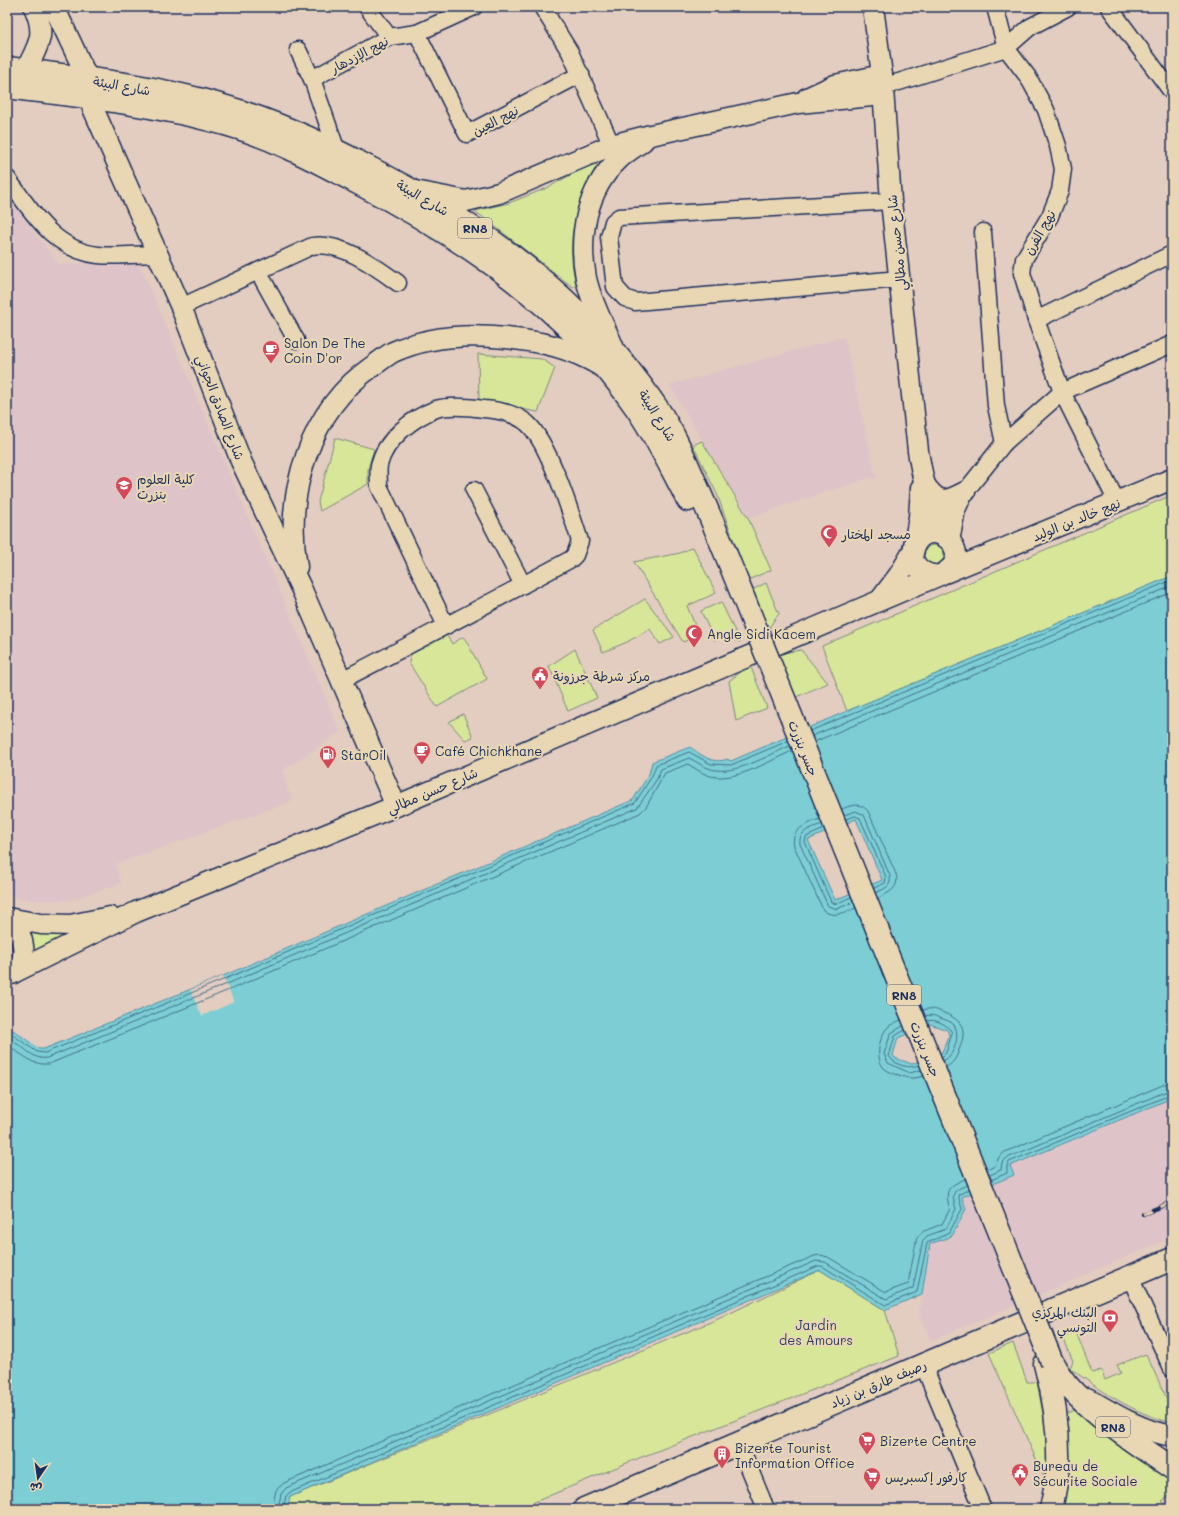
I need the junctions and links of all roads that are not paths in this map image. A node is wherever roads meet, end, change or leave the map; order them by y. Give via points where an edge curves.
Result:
1 (34, 7) edge
2 (54, 7) edge
3 (367, 7) edge
4 (542, 7) edge
5 (873, 7) edge
6 (995, 7) edge
7 (1068, 7) edge
8 (1109, 7) edge
9 (471, 8) edge
10 (417, 33) junction
11 (389, 37) junction
12 (1006, 48) junction
13 (298, 50) dead end
14 (17, 69) edge
15 (581, 74) junction
16 (312, 79) junction
17 (883, 86) junction
18 (7, 87) edge
19 (88, 88) junction
20 (1172, 92) edge
21 (337, 151) junction
22 (615, 152) junction
23 (7, 178) edge
24 (414, 191) junction
25 (891, 201) junction
26 (983, 232) dead end
27 (159, 254) junction
28 (1172, 254) edge
29 (258, 271) junction
30 (900, 279) junction
31 (398, 283) dead end
32 (182, 307) junction
33 (1036, 320) junction
34 (296, 340) dead end
35 (1172, 344) edge
36 (612, 362) junction
37 (1062, 392) junction
38 (1004, 443) junction
39 (1172, 479) edge
40 (923, 481) junction
41 (474, 490) dead end
42 (965, 492) junction
43 (1117, 502) junction
44 (935, 540) junction
45 (979, 558) junction
46 (943, 574) junction
47 (523, 585) junction
48 (302, 590) junction
49 (881, 600) junction
50 (446, 626) junction
51 (753, 630) joint
52 (340, 680) junction
53 (396, 806) junction
54 (136, 912) junction
55 (7, 919) edge
56 (11, 975) edge
57 (1172, 1259) edge
58 (1130, 1276) junction
59 (923, 1364) junction
60 (1172, 1369) edge
61 (1056, 1375) junction
62 (1172, 1436) edge
63 (739, 1443) junction
64 (1172, 1468) edge
65 (610, 1504) edge
66 (1049, 1505) edge
67 (584, 1509) edge
68 (766, 1509) edge
69 (983, 1509) edge

1 - 14 street via 41,24 40,37
2 - 19 street, شارع الصادق الجواني
3 - 11 street
4 - 15 street
5 - 17 street, شارع حسن مطالي
6 - 12 street, نهج الفرن
7 - 12 street via 1030,27
8 - 20 street
9 - 10 street, نهج الإزدهار
10 - 11 street, نهج الإزدهار
10 - 15 street, نهج العين via 467,134
11 - 16 street, نهج الإزدهار
12 - 17 street
12 - 33 street, نهج الفرن via 1028,77 1046,110 1063,169 1060,191 1050,216 1022,266
13 - 16 street
14 - 19 main road, شارع البيئة / RN8
15 - 22 street
16 - 21 street
17 - 22 street via 835,85 798,103 651,135
17 - 25 street, شارع حسن مطالي
18 - 19 main road, شارع البيئة / RN8
19 - 21 main road, شارع البيئة / RN8 via 220,105 275,124
19 - 27 street, شارع الصادق الجواني
19 - 36 main road, شارع البيئة / RN8 via 215,121 268,139 398,203 458,240 548,308
21 - 24 main road, شارع البيئة / RN8
22 - 24 street via 498,193 466,201
22 - 36 street via 610,169 593,197 583,236 586,279
23 - 27 street via 45,229 66,245 97,255
24 - 36 main road, شارع البيئة / RN8 via 470,225 562,295 591,324
25 - 30 street, شارع حسن مطالي
25 - 30 street via 619,218 613,222 608,237 615,287 625,298 635,302
26 - 38 street via 996,406
27 - 32 street, شارع الصادق الجواني
28 - 33 street
29 - 31 street via 312,246 322,244 370,262
29 - 32 street
29 - 34 street
30 - 40 street, شارع حسن مطالي
32 - 48 street, شارع الصادق الجواني via 241,461
33 - 37 street, نهج الفرن
35 - 37 street
36 - 48 street via 530,341 489,336 449,338 421,342 393,352 360,375 337,399 319,425 307,452 295,519 294,547
36 - 51 main road, شارع البيئة / RN8 via 670,466
37 - 38 street
37 - 43 street, نهج الفرن
38 - 42 street
39 - 43 street, نهج خالد بن الوليد
40 - 42 street via 931,494 941,500 952,499
40 - 44 street, شارع حسن مطالي via 933,513
40 - 44 street, شارع حسن مطالي via 919,517
41 - 47 street
42 - 44 street via 957,510
43 - 45 street, نهج خالد بن الوليد
44 - 45 street via 964,555
44 - 46 street via 955,561
44 - 46 street via 913,557 920,570 926,574
44 - 49 street, شارع حسن مطالي via 899,576
45 - 46 street, نهج خالد بن الوليد
46 - 49 street, شارع حسن مطالي
47 - 50 street
47 - 50 street via 571,559 580,541 566,498 538,436 526,423 509,414 466,407 436,409 410,423 389,443 379,465 379,486
48 - 52 street, شارع الصادق الجواني
49 - 53 street, شارع حسن مطالي
50 - 52 street
51 - 61 main road, جسر بنزرت / RN8
52 - 53 street, شارع الصادق الجواني
53 - 54 street, شارع حسن مطالي
54 - 55 street via 70,925
54 - 56 street
55 - 56 street via 20,933 23,943 22,958
57 - 58 main road, رصيف طارق بن زياد
58 - 59 main road, رصيف طارق بن زياد
58 - 60 street
59 - 63 main road, رصيف طارق بن زياد
59 - 69 street
61 - 62 street via 1125,1419
61 - 64 main road, RN8 via 1124,1436
61 - 66 main road, RN8 via 1058,1467
63 - 65 main road, رصيف طارق بن زياد
63 - 68 street
65 - 67 main road, رصيف طارق بن زياد

